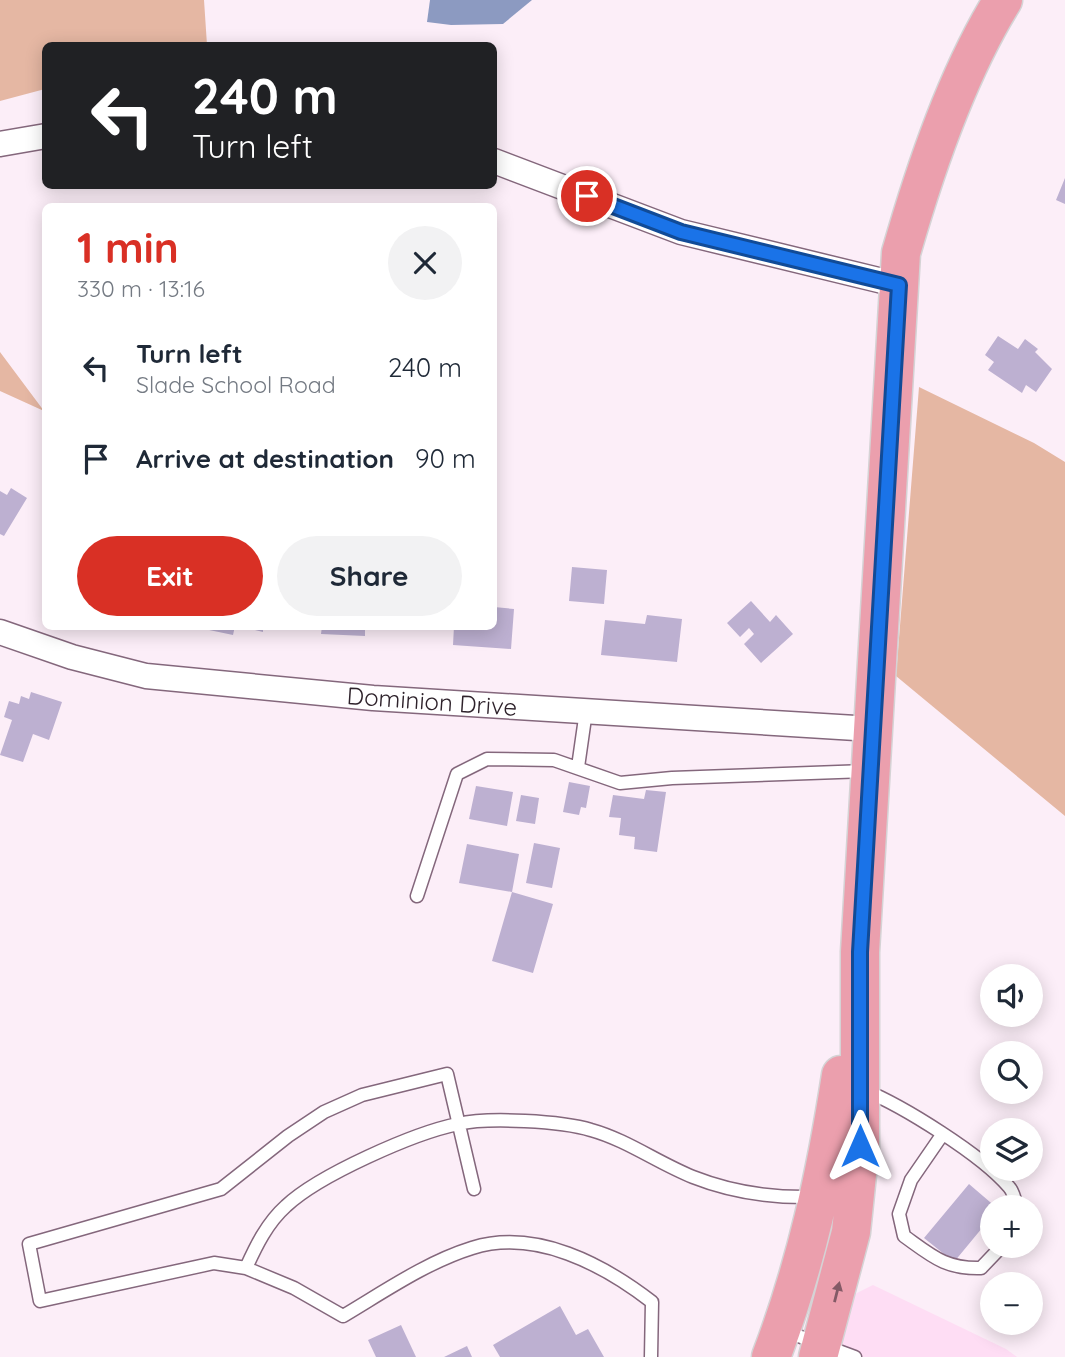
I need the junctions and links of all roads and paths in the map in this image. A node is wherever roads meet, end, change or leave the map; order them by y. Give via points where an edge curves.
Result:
1 (1003, 0) edge
2 (42, 137) edge
3 (0, 145) edge
4 (497, 162) edge
5 (899, 285) junction
6 (0, 632) edge
7 (586, 711) junction
8 (872, 729) junction
9 (578, 767) junction
10 (870, 771) junction
11 (418, 897) dead end
12 (860, 952) junction
13 (860, 1088) junction
14 (460, 1123) junction
15 (942, 1135) junction
16 (474, 1189) dead end
17 (1013, 1195) edge
18 (820, 1197) junction
19 (991, 1258) edge
20 (246, 1268) junction
21 (776, 1343) edge
22 (832, 1352) edge
23 (650, 1357) edge

1 - 5 main road via 984,31 921,183 901,253
2 - 3 street
4 - 5 street via 681,232
5 - 8 main road
6 - 7 street, Dominion Drive via 146,676 373,698
7 - 8 street, Dominion Drive
7 - 9 lane
8 - 10 main road
9 - 10 lane via 620,783
9 - 11 lane via 554,760 487,759 457,774
10 - 12 main road
12 - 13 main road
12 - 18 main road
13 - 15 lane via 898,1104
22 -> 13 main road via 851,1232 860,1146
14 - 16 lane
14 - 18 lane via 558,1124 591,1130 725,1188 758,1195
14 - 20 lane via 379,1154 299,1195 271,1221
14 - 20 lane via 447,1074 362,1095 324,1112 220,1189 29,1244 40,1301 214,1263
15 - 17 lane via 1011,1188
15 - 19 lane via 911,1181 899,1214 904,1236 938,1261 957,1268 981,1268
18 - 21 main road via 795,1294
20 - 23 lane via 344,1315 419,1271 474,1247 535,1245 602,1267 652,1302
21 - 22 lane

